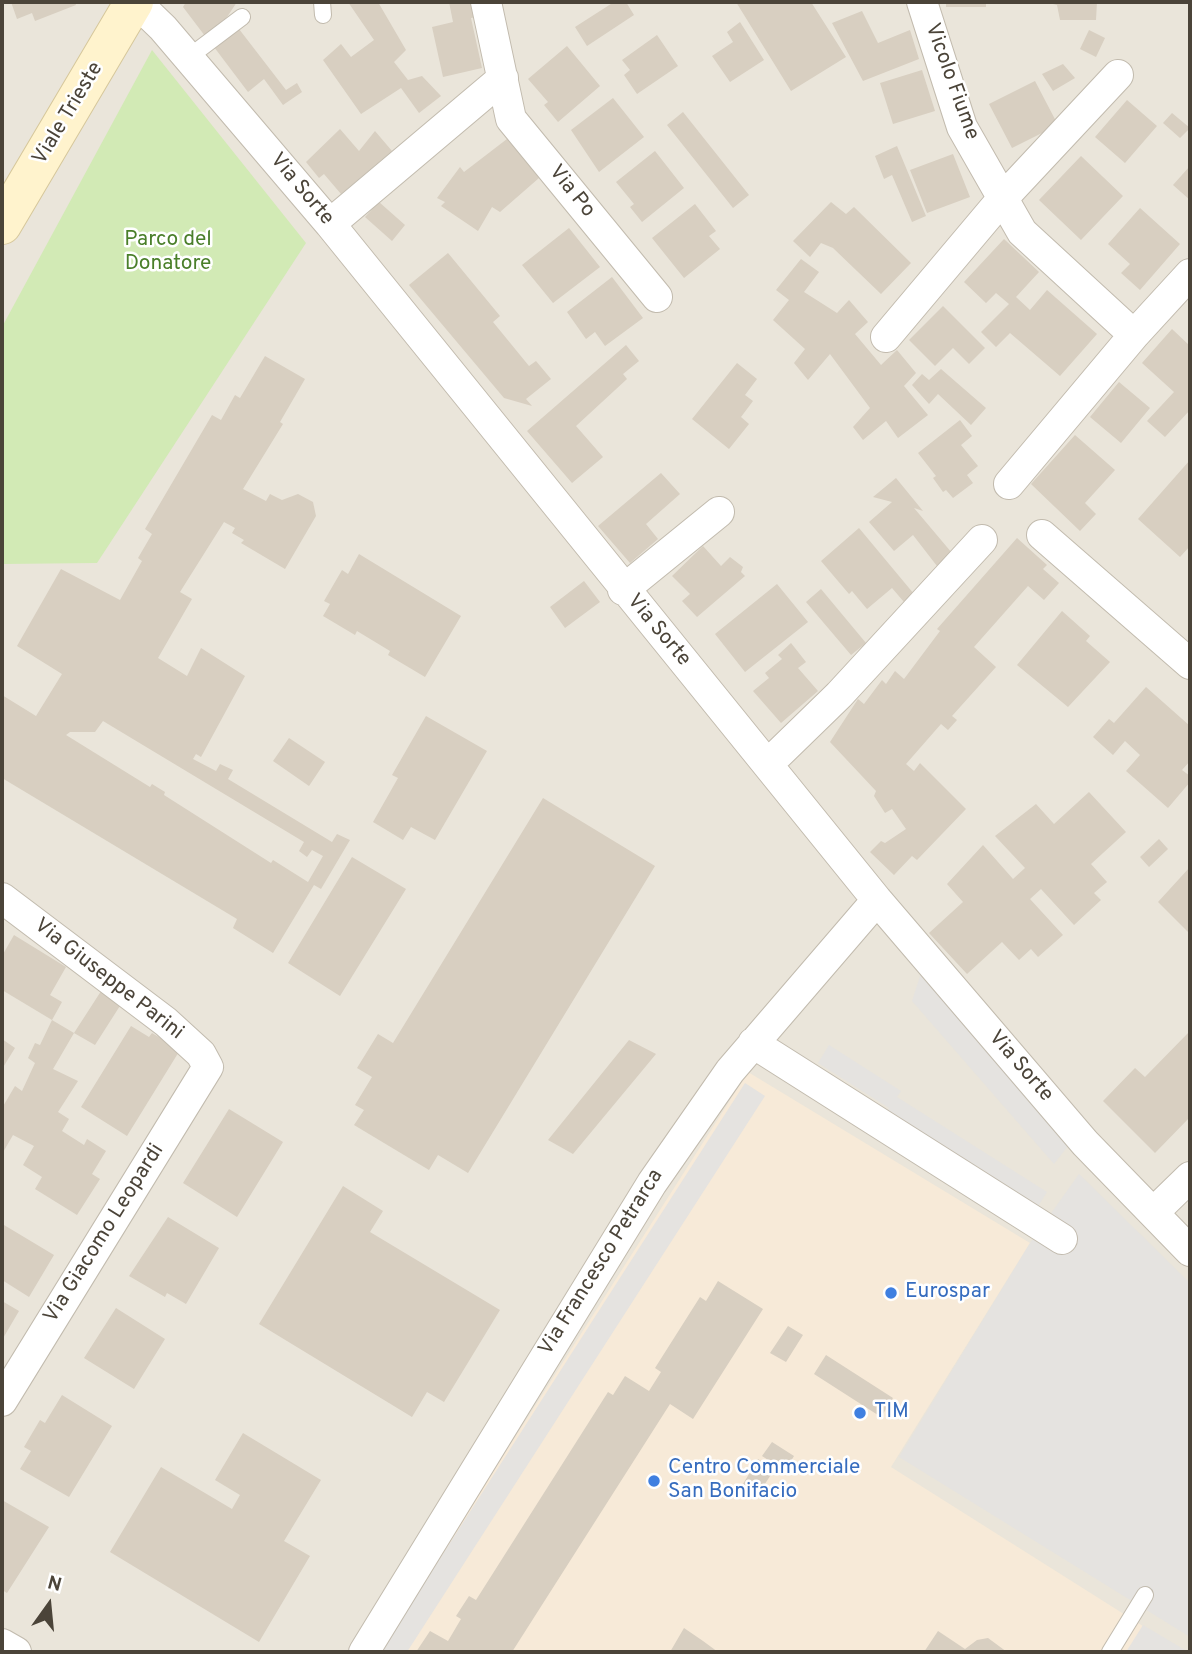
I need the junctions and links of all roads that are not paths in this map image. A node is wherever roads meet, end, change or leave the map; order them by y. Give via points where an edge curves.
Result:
1 (135, 2) edge
2 (486, 2) edge
3 (922, 2) edge
4 (242, 17) dead end
5 (189, 57) junction
6 (1118, 75) dead end
7 (503, 78) junction
8 (1003, 198) junction
9 (330, 223) junction
10 (2, 225) edge
11 (1190, 274) edge
12 (657, 297) dead end
13 (1134, 335) junction
14 (886, 337) dead end
15 (1009, 484) dead end
16 (719, 512) dead end
17 (1042, 535) dead end
18 (982, 540) dead end
19 (624, 590) junction
20 (1190, 664) edge
21 (768, 764) junction
22 (877, 900) junction
23 (3, 901) edge
24 (754, 1043) junction
25 (208, 1067) joint
26 (1190, 1177) edge
27 (1154, 1212) junction
28 (1062, 1239) dead end
29 (1190, 1251) edge
30 (2, 1401) edge
31 (1145, 1595) dead end
32 (2, 1644) edge
33 (16, 1652) edge
34 (364, 1652) edge
35 (1110, 1652) edge

1 - 5 street, Via Sorte
1 - 10 street, Viale Trieste
2 - 7 street, Via Po
3 - 8 street, Vicolo Fiume via 962,127
4 - 5 lane
5 - 9 street, Via Sorte
6 - 8 street
7 - 9 street
7 - 12 street, Via Po via 512,120
8 - 13 street, Vicolo Fiume via 1022,232
8 - 14 street
9 - 19 street, Via Sorte
11 - 13 street
13 - 15 street
16 - 19 street
17 - 20 street
18 - 21 street via 839,695
19 - 21 street, Via Sorte
21 - 22 street, Via Sorte
22 - 24 street, Via Francesco Petrarca
22 - 27 street, Via Sorte via 1085,1143
23 - 25 street, Via Giuseppe Parini via 166,1022 201,1054
24 - 28 street
24 - 34 street, Via Francesco Petrarca via 652,1183
25 - 30 street, Via Giacomo Leopardi
26 - 27 street
27 - 29 street, Via Sorte
31 - 35 lane
32 - 33 street

